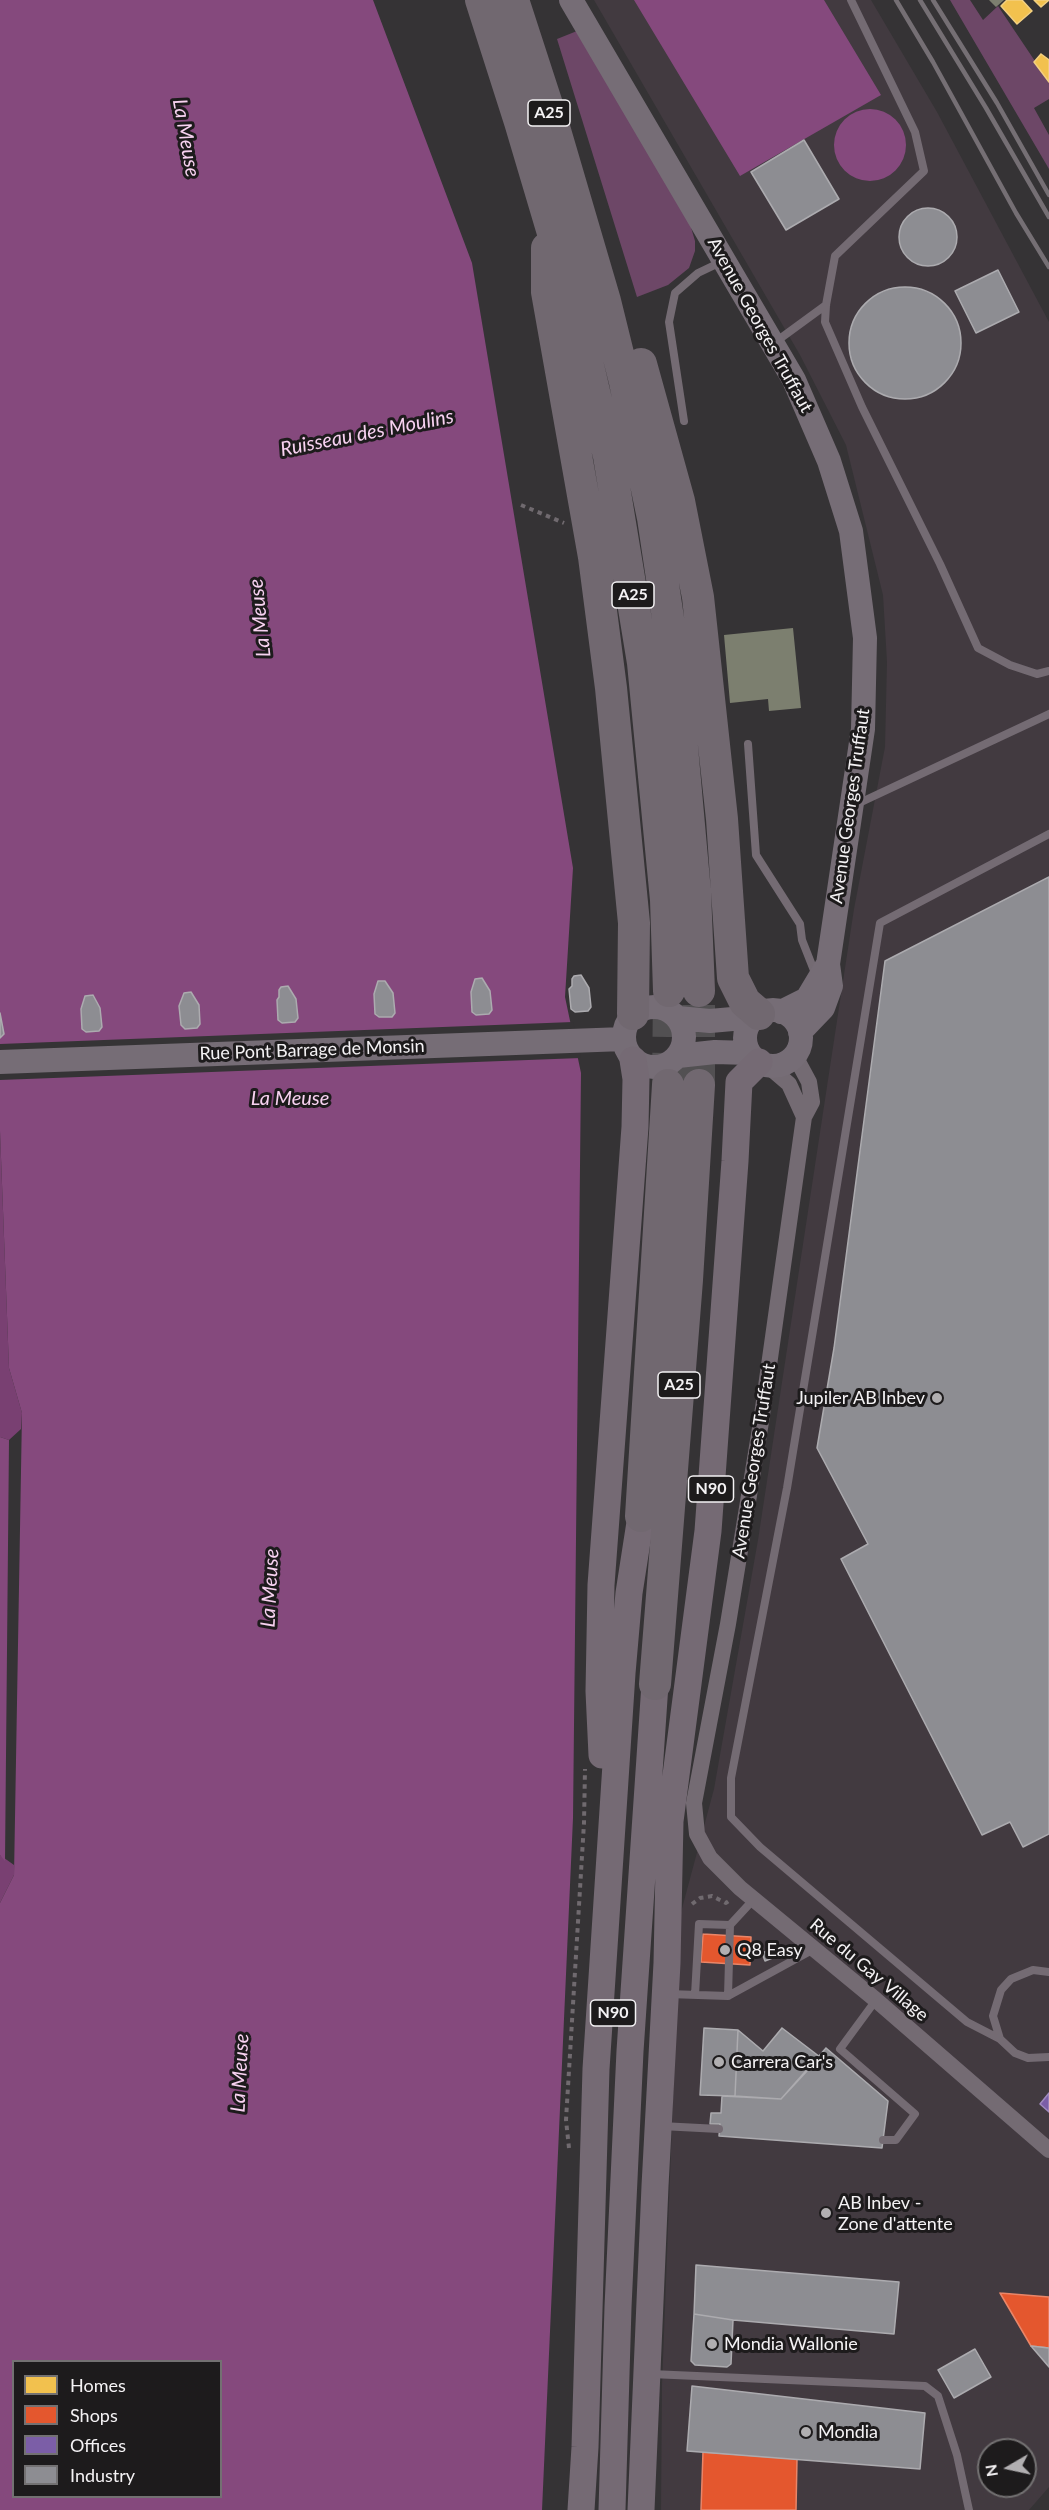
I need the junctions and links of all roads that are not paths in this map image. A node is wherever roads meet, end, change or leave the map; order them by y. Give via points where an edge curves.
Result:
1 (481, 0) edge
2 (513, 0) edge
3 (571, 0) edge
4 (851, 0) edge
5 (547, 208) junction
6 (584, 228) junction
7 (724, 260) junction
8 (826, 305) junction
9 (773, 343) junction
10 (684, 421) dead end
11 (1049, 671) edge
12 (1049, 714) edge
13 (748, 744) dead end
14 (852, 806) junction
15 (1049, 834) edge
16 (823, 972) junction
17 (682, 1000) junction
18 (765, 1014) junction
19 (630, 1038) junction
20 (798, 1044) junction
21 (678, 1056) junction
22 (759, 1060) junction
23 (0, 1062) edge
24 (804, 1117) junction
25 (641, 1516) junction
26 (655, 1684) joint
27 (694, 1803) joint
28 (754, 1899) junction
29 (730, 1925) junction
30 (605, 1936) junction
31 (814, 1949) junction
32 (1049, 1972) edge
33 (665, 1994) junction
34 (695, 1995) junction
35 (728, 1996) junction
36 (876, 2000) junction
37 (1000, 2039) junction
38 (1049, 2057) edge
39 (657, 2125) junction
40 (719, 2129) dead end
41 (884, 2140) dead end
42 (1049, 2150) edge
43 (623, 2230) junction
44 (648, 2374) junction
45 (581, 2510) edge
46 (597, 2510) edge
47 (612, 2510) edge
48 (630, 2510) edge
49 (641, 2510) edge
50 (969, 2510) edge

1 - 5 highway, A25
2 - 6 highway, A25
3 - 7 street, Avenue Georges Truffaut
4 - 8 lane via 915,132 924,171 836,256
5 - 17 highway, A25 via 594,387 633,592 666,900
5 - 19 highway, A25 via 547,292 594,556 611,688 634,923
6 - 17 highway, A25 via 640,449 674,658 695,892
6 - 18 highway via 609,256 689,547 722,819 731,962 741,996
7 - 9 street, Avenue Georges Truffaut
7 - 10 lane via 698,273 675,293 669,322
8 - 9 lane
8 - 11 lane via 825,322 862,407 978,648 1037,674
9 - 14 street, Avenue Georges Truffaut via 830,461 857,565 866,669 863,729
12 - 14 lane
13 - 16 lane via 756,855 800,924 802,940
14 - 16 street, Avenue Georges Truffaut
15 - 37 lane via 880,923 788,1488 731,1778 731,1817 760,1847 968,2022
16 - 18 street, Avenue Georges Truffaut via 807,999
16 - 20 street, Avenue Georges Truffaut via 831,986 828,998
17 - 18 street via 710,1021
17 - 19 street via 664,1009 646,1008
17 - 21 street via 684,1036
18 - 20 street via 794,1020
18 - 22 street via 747,1029 745,1038
19 - 21 street via 650,1067 660,1067
19 - 23 street, Rue Pont Barrage de Monsin
19 - 30 main road, N90 via 636,1079 635,1127 601,1585 599,1691 603,1773 598,1881
20 - 22 street via 785,1063
20 - 24 street, Avenue Georges Truffaut via 812,1102
21 - 22 street via 709,1052
22 - 24 street via 789,1084
22 - 33 main road, N90 via 738,1082 708,1531 670,1821
24 - 27 street, Avenue Georges Truffaut via 759,1433
25 - 26 highway, A25 via 683,1085 687,1280
25 - 30 main road, N90 via 629,1593
25 - 46 main road, N90 via 606,2146
26 - 43 main road, N90 via 630,2051
27 - 28 street, Rue du Gay Village via 693,1818 702,1846
28 - 29 lane
28 - 31 street, Rue du Gay Village
29 - 34 lane via 699,1924
29 - 35 lane
30 - 45 main road, N90
31 - 35 lane
31 - 36 street, Rue du Gay Village
32 - 37 lane via 1034,1970 1011,1979 1000,1990 993,2016
33 - 34 lane
33 - 39 main road, N90
34 - 35 lane
36 - 41 lane via 840,2049 915,2114 896,2140
36 - 42 street, Rue du Gay Village
37 - 38 lane via 1015,2053 1028,2058
39 - 40 lane
39 - 44 main road, N90
43 - 47 main road, N90
43 - 48 main road via 631,2422
44 - 49 main road, N90
44 - 50 lane via 925,2386 938,2396

